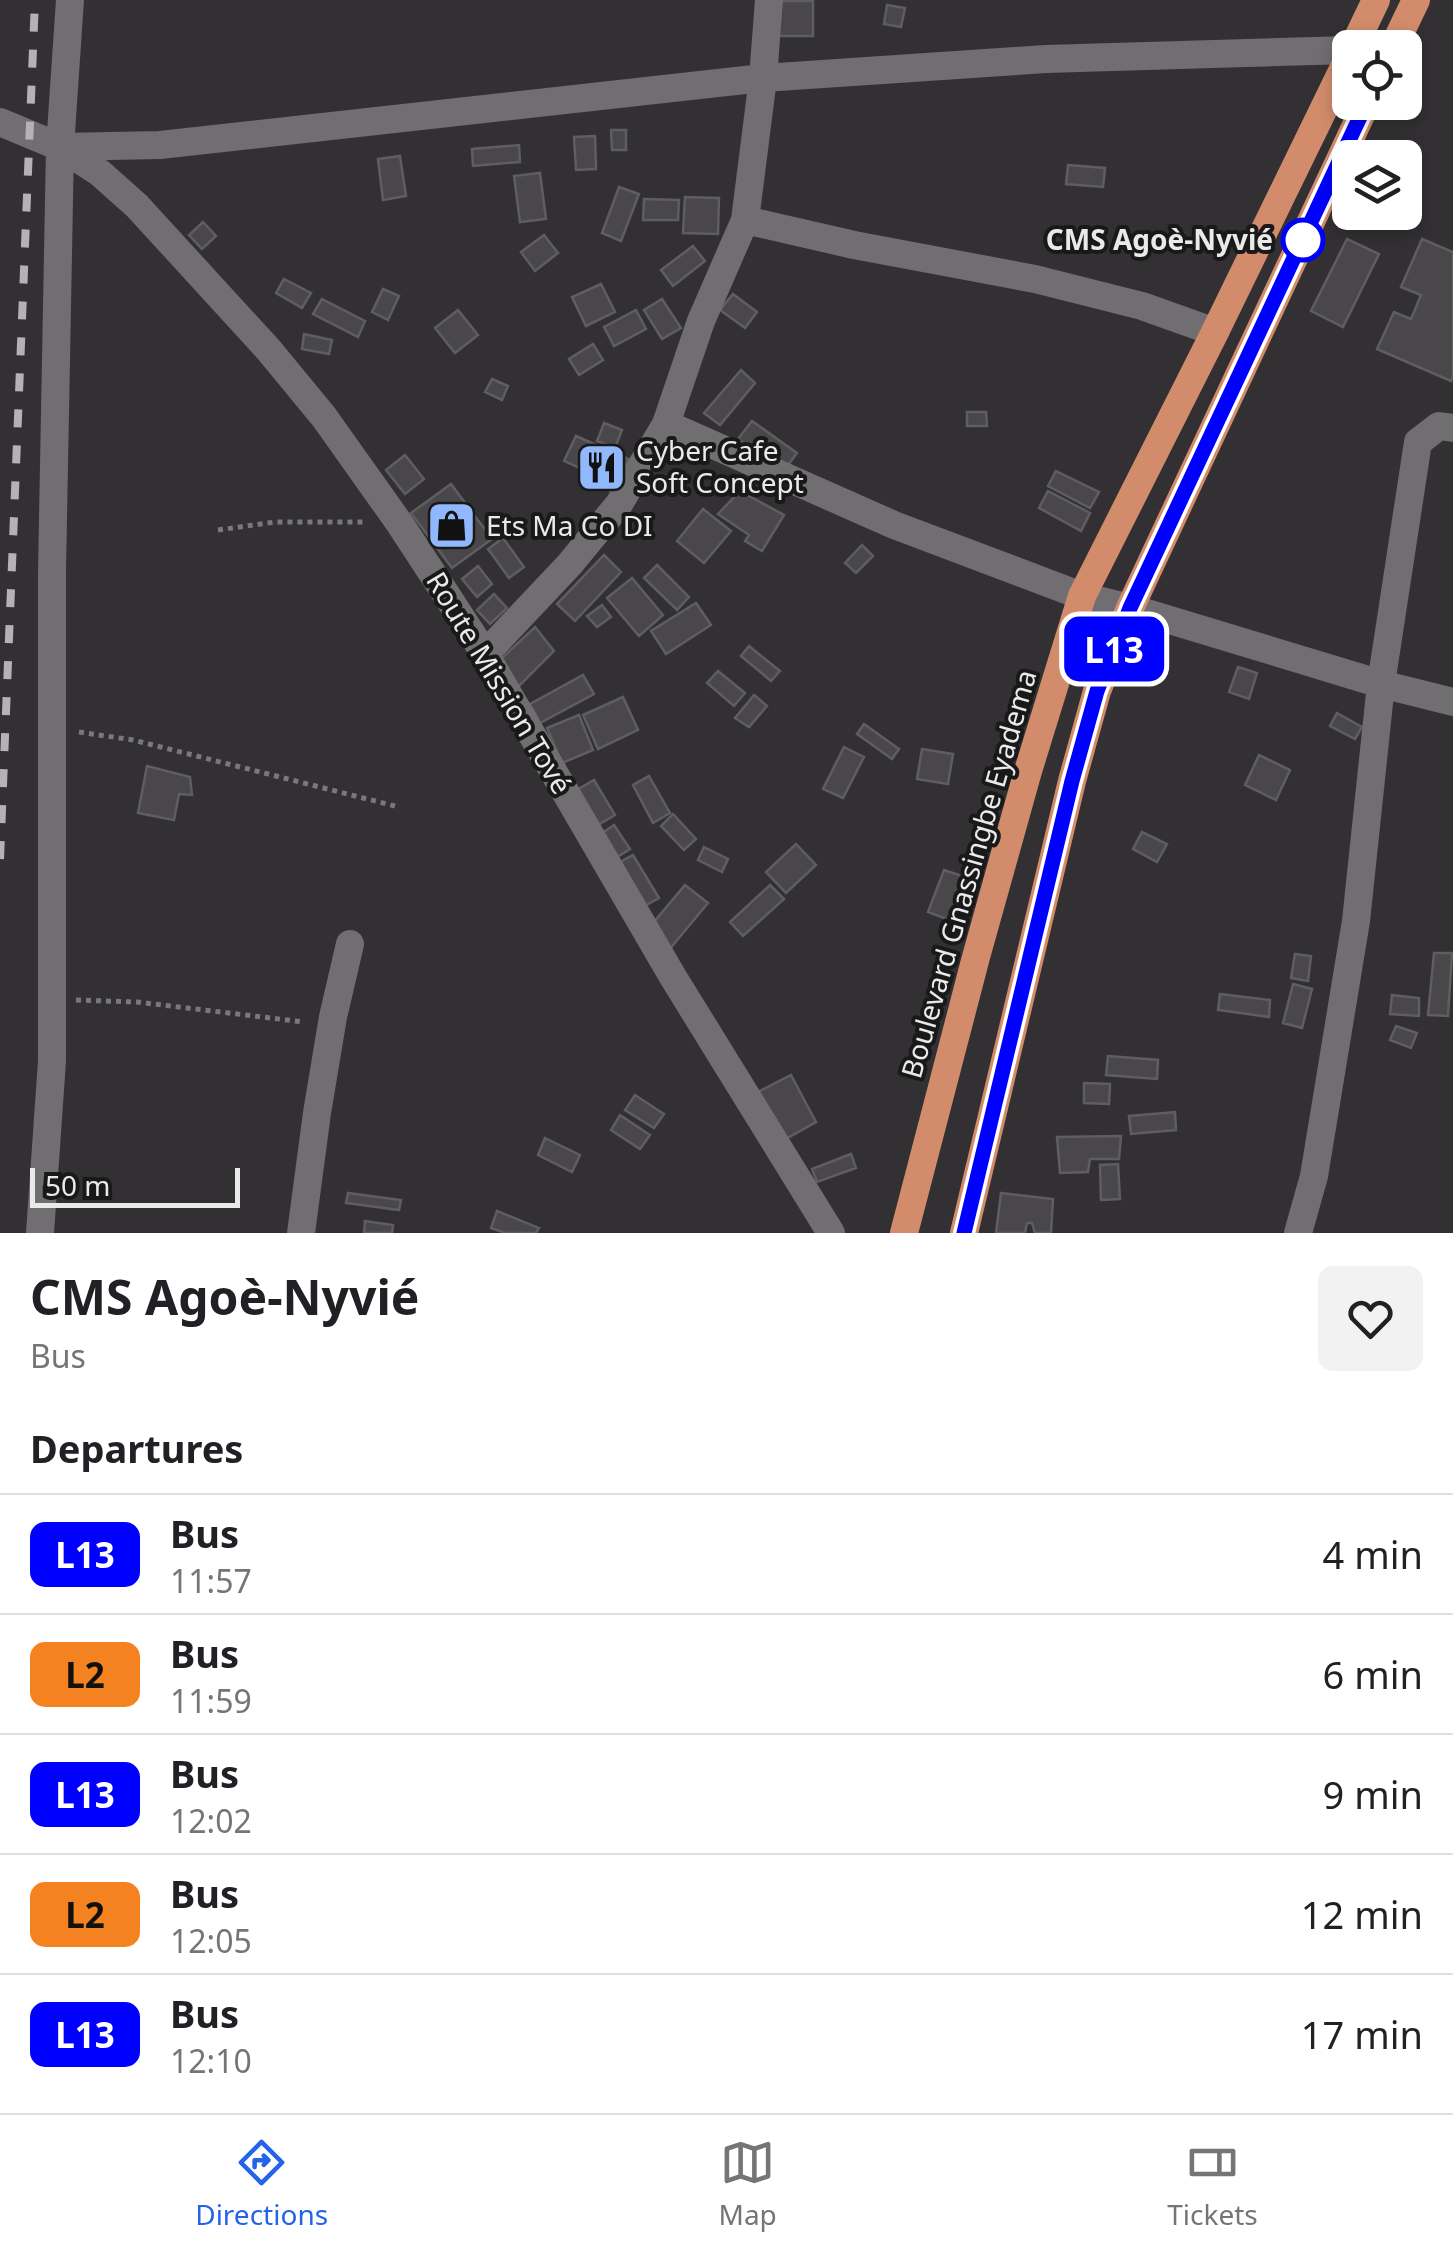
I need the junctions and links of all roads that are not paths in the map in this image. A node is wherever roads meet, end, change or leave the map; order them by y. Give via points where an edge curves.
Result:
1 (70, 0) edge
2 (769, 0) edge
3 (1376, 0) edge
4 (1416, 0) edge
5 (1361, 30) edge
6 (1402, 30) edge
7 (1332, 51) edge
8 (763, 78) junction
9 (1332, 90) edge
10 (1360, 120) edge
11 (0, 122) edge
12 (60, 147) junction
13 (745, 220) junction
14 (1215, 332) junction
15 (666, 424) junction
16 (1453, 428) edge
17 (1082, 596) junction
18 (1130, 608) junction
19 (484, 654) junction
20 (1381, 684) junction
21 (1453, 702) edge
22 (350, 944) dead end
23 (40, 1233) edge
24 (301, 1233) edge
25 (832, 1233) edge
26 (904, 1233) edge
27 (964, 1233) edge
28 (1298, 1233) edge

1 - 12 street
2 - 8 street
3 - 5 highway, Boulevard Gnassingbe Eyadema
4 - 6 highway
7 - 8 street via 1046,59
8 - 12 street via 178,143
8 - 13 street
9 - 14 highway, Boulevard Gnassingbe Eyadema
10 - 18 highway
11 - 12 street, Route Mission Tové
12 - 19 street, Route Mission Tové via 137,206 268,349 400,524
12 - 23 street via 52,1060
13 - 14 street via 1035,279
13 - 15 street
14 - 17 highway, Boulevard Gnassingbe Eyadema
15 - 17 street via 894,526
15 - 19 street via 620,504
16 - 20 street via 1439,426 1418,442
17 - 18 street
17 - 26 highway, Boulevard Gnassingbe Eyadema via 980,941
18 - 20 street
18 - 27 highway via 1072,781
19 - 25 street, Route Mission Tové
20 - 21 street
20 - 28 street via 1356,921 1314,1176
22 - 24 street

